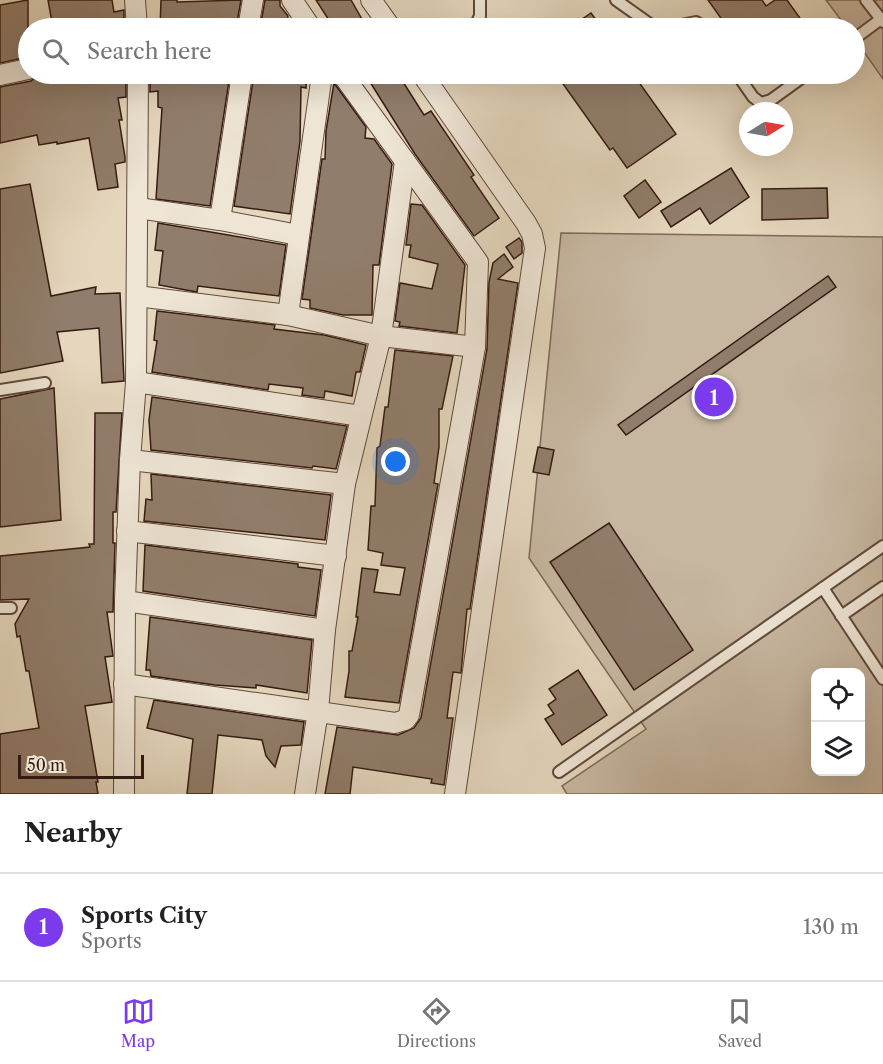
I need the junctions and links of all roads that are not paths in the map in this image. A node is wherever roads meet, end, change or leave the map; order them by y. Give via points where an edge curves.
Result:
1 (135, 0) edge
2 (253, 0) edge
3 (292, 0) edge
4 (371, 0) edge
5 (480, 0) edge
6 (616, 0) edge
7 (866, 0) edge
8 (136, 18) edge
9 (250, 18) edge
10 (304, 18) edge
11 (384, 18) edge
12 (479, 18) edge
13 (641, 18) edge
14 (882, 20) edge
15 (865, 32) edge
16 (18, 71) edge
17 (0, 75) edge
18 (138, 84) edge
19 (240, 84) edge
20 (321, 84) edge
21 (349, 84) edge
22 (429, 84) edge
23 (744, 84) edge
24 (793, 84) edge
25 (405, 161) junction
26 (138, 208) junction
27 (220, 220) junction
28 (298, 235) junction
29 (137, 296) junction
30 (288, 315) junction
31 (381, 336) junction
32 (475, 347) junction
33 (136, 382) junction
34 (45, 383) dead end
35 (0, 390) edge
36 (361, 416) junction
37 (130, 460) junction
38 (345, 484) junction
39 (127, 531) junction
40 (883, 546) edge
41 (336, 556) junction
42 (883, 587) edge
43 (823, 588) junction
44 (124, 601) junction
45 (841, 616) junction
46 (325, 630) junction
47 (883, 679) edge
48 (124, 684) junction
49 (318, 711) junction
50 (559, 772) dead end
51 (124, 794) edge
52 (305, 794) edge
53 (455, 794) edge

1 - 8 street
2 - 9 street
3 - 10 street
4 - 11 street
5 - 12 lane
6 - 13 lane
7 - 14 lane
14 - 15 lane
16 - 17 street
18 - 26 street
19 - 27 street
20 - 28 street
21 - 25 street
22 - 53 street via 526,223 535,248
23 - 24 lane via 761,103
25 - 31 street
25 - 32 street via 478,262
26 - 27 street
26 - 29 street
27 - 28 street
28 - 30 street
29 - 30 street
29 - 33 street
30 - 31 street
31 - 32 street
31 - 36 street
32 - 49 street via 409,715 395,723
33 - 36 street
33 - 37 street
34 - 35 lane
36 - 38 street
37 - 38 street
37 - 39 street
38 - 41 street
39 - 41 street
39 - 44 street
40 - 43 lane
41 - 46 street
42 - 45 lane
43 - 45 lane
43 - 50 lane
44 - 46 street
44 - 48 street
45 - 47 lane
46 - 49 street
48 - 49 street
48 - 51 street
49 - 52 street

